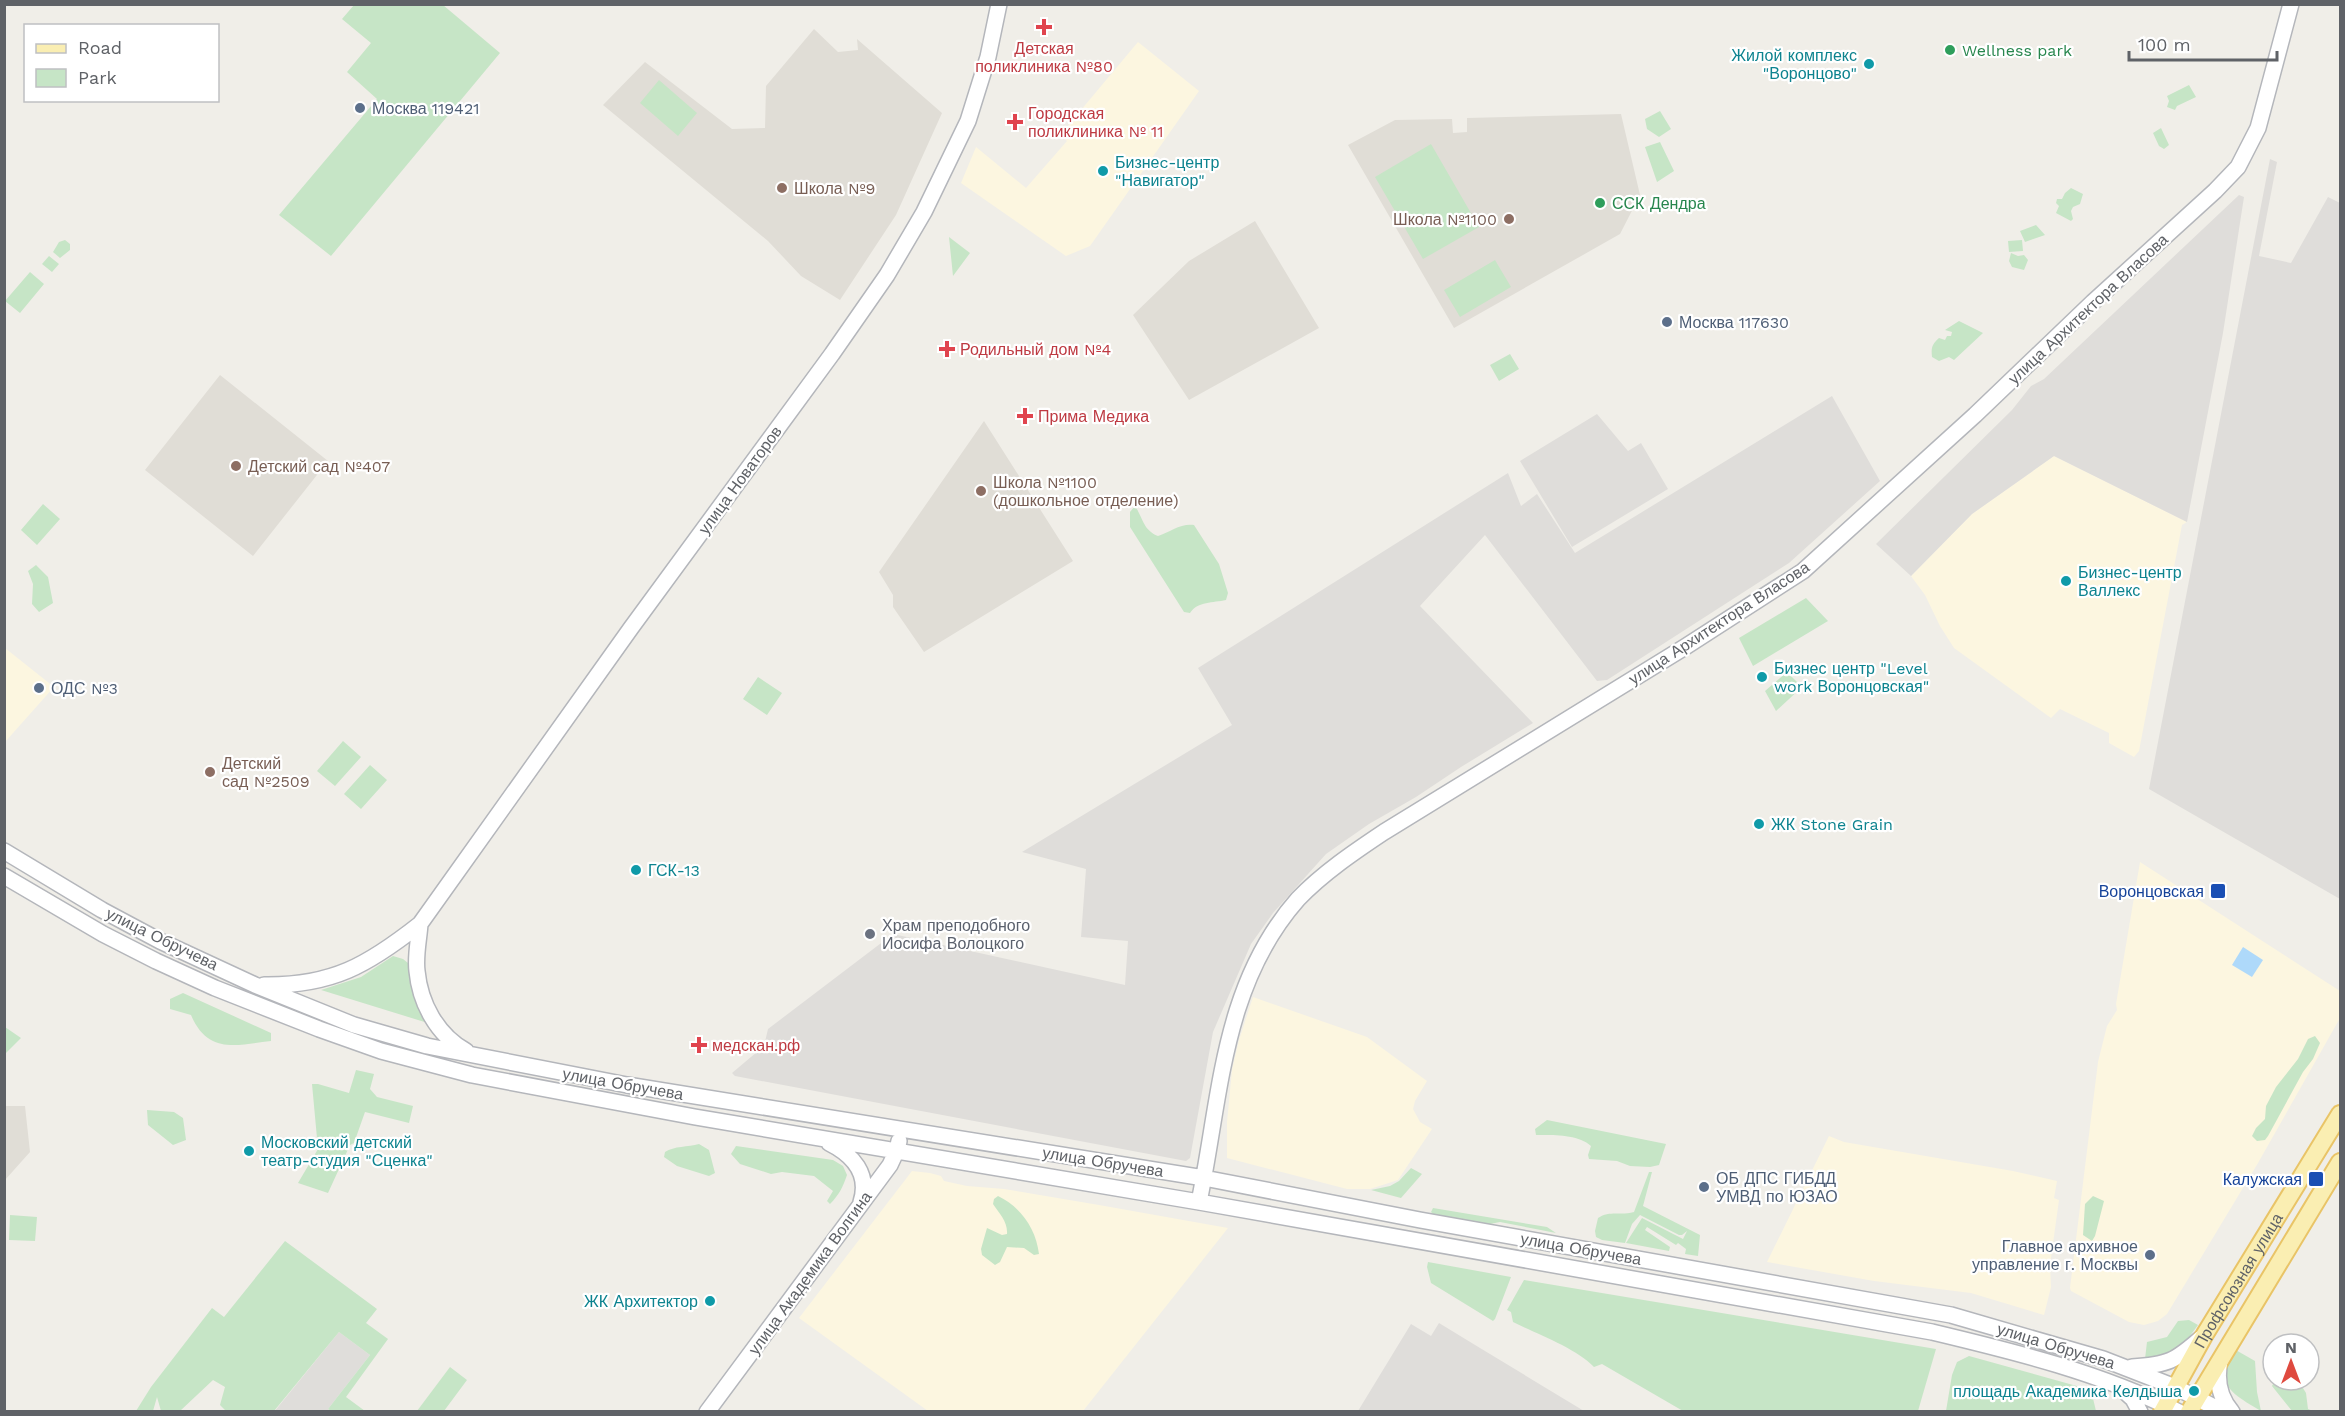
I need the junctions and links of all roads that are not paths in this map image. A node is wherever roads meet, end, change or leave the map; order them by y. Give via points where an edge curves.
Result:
1 (999, 4) edge
2 (2291, 4) edge
3 (4, 851) edge
4 (33, 869) junction
5 (4, 876) edge
6 (22, 888) junction
7 (420, 924) junction
8 (388, 949) junction
9 (416, 968) junction
10 (255, 985) junction
11 (477, 1056) junction
12 (2340, 1114) edge
13 (901, 1130) junction
14 (819, 1137) junction
15 (897, 1150) junction
16 (2340, 1162) edge
17 (1204, 1178) junction
18 (1199, 1202) junction
19 (858, 1209) junction
20 (2205, 1334) junction
21 (2222, 1355) junction
22 (2128, 1368) junction
23 (2117, 1384) junction
24 (2175, 1387) junction
25 (2193, 1404) edge
26 (2169, 1409) edge
27 (707, 1412) edge
28 (2140, 1412) edge
29 (2224, 1412) edge
30 (2232, 1412) edge

1 - 7 main road, улица Новаторов via 968,121 924,212 887,275
2 - 17 main road, улица Архитектора Власова via 2258,128 2238,167 1915,471 1803,571 1384,832 1338,864 1300,898 1251,971 1232,1021
3 - 4 main road, улица Обручева
4 - 6 main road via 17,872 16,879
4 - 10 main road, улица Обручева via 160,941
5 - 6 main road, улица Обручева
6 - 14 main road, улица Обручева via 156,962 381,1051 541,1090
7 - 8 main road
7 - 9 main road
8 - 9 main road via 410,956
8 - 10 main road via 366,963 321,979
9 - 11 main road via 423,999 439,1029 454,1044
10 - 11 main road, улица Обручева via 354,1024
11 - 13 main road, улица Обручева
12 - 20 main road, Профсоюзная улица
13 - 15 main road, улица Академика Волгина
13 - 17 main road, улица Обручева
14 - 15 main road, улица Обручева
14 - 19 main road via 847,1153 859,1168 864,1190
15 - 18 main road, улица Обручева
15 - 19 main road, улица Академика Волгина
16 - 21 main road, Профсоюзная улица
17 - 18 main road, улица Архитектора Власова
17 - 22 main road, улица Обручева via 1951,1315
18 - 23 main road, улица Обручева via 1932,1332
19 - 27 main road, улица Академика Волгина
20 - 22 main road via 2178,1359
20 - 24 main road, Профсоюзная улица
21 - 25 main road, Профсоюзная улица
21 - 30 main road via 2217,1376
22 - 24 main road, улица Обручева
23 - 26 main road, улица Обручева
23 - 28 main road
24 - 25 main road, улица Обручева
24 - 26 main road
25 - 29 main road, улица Обручева

